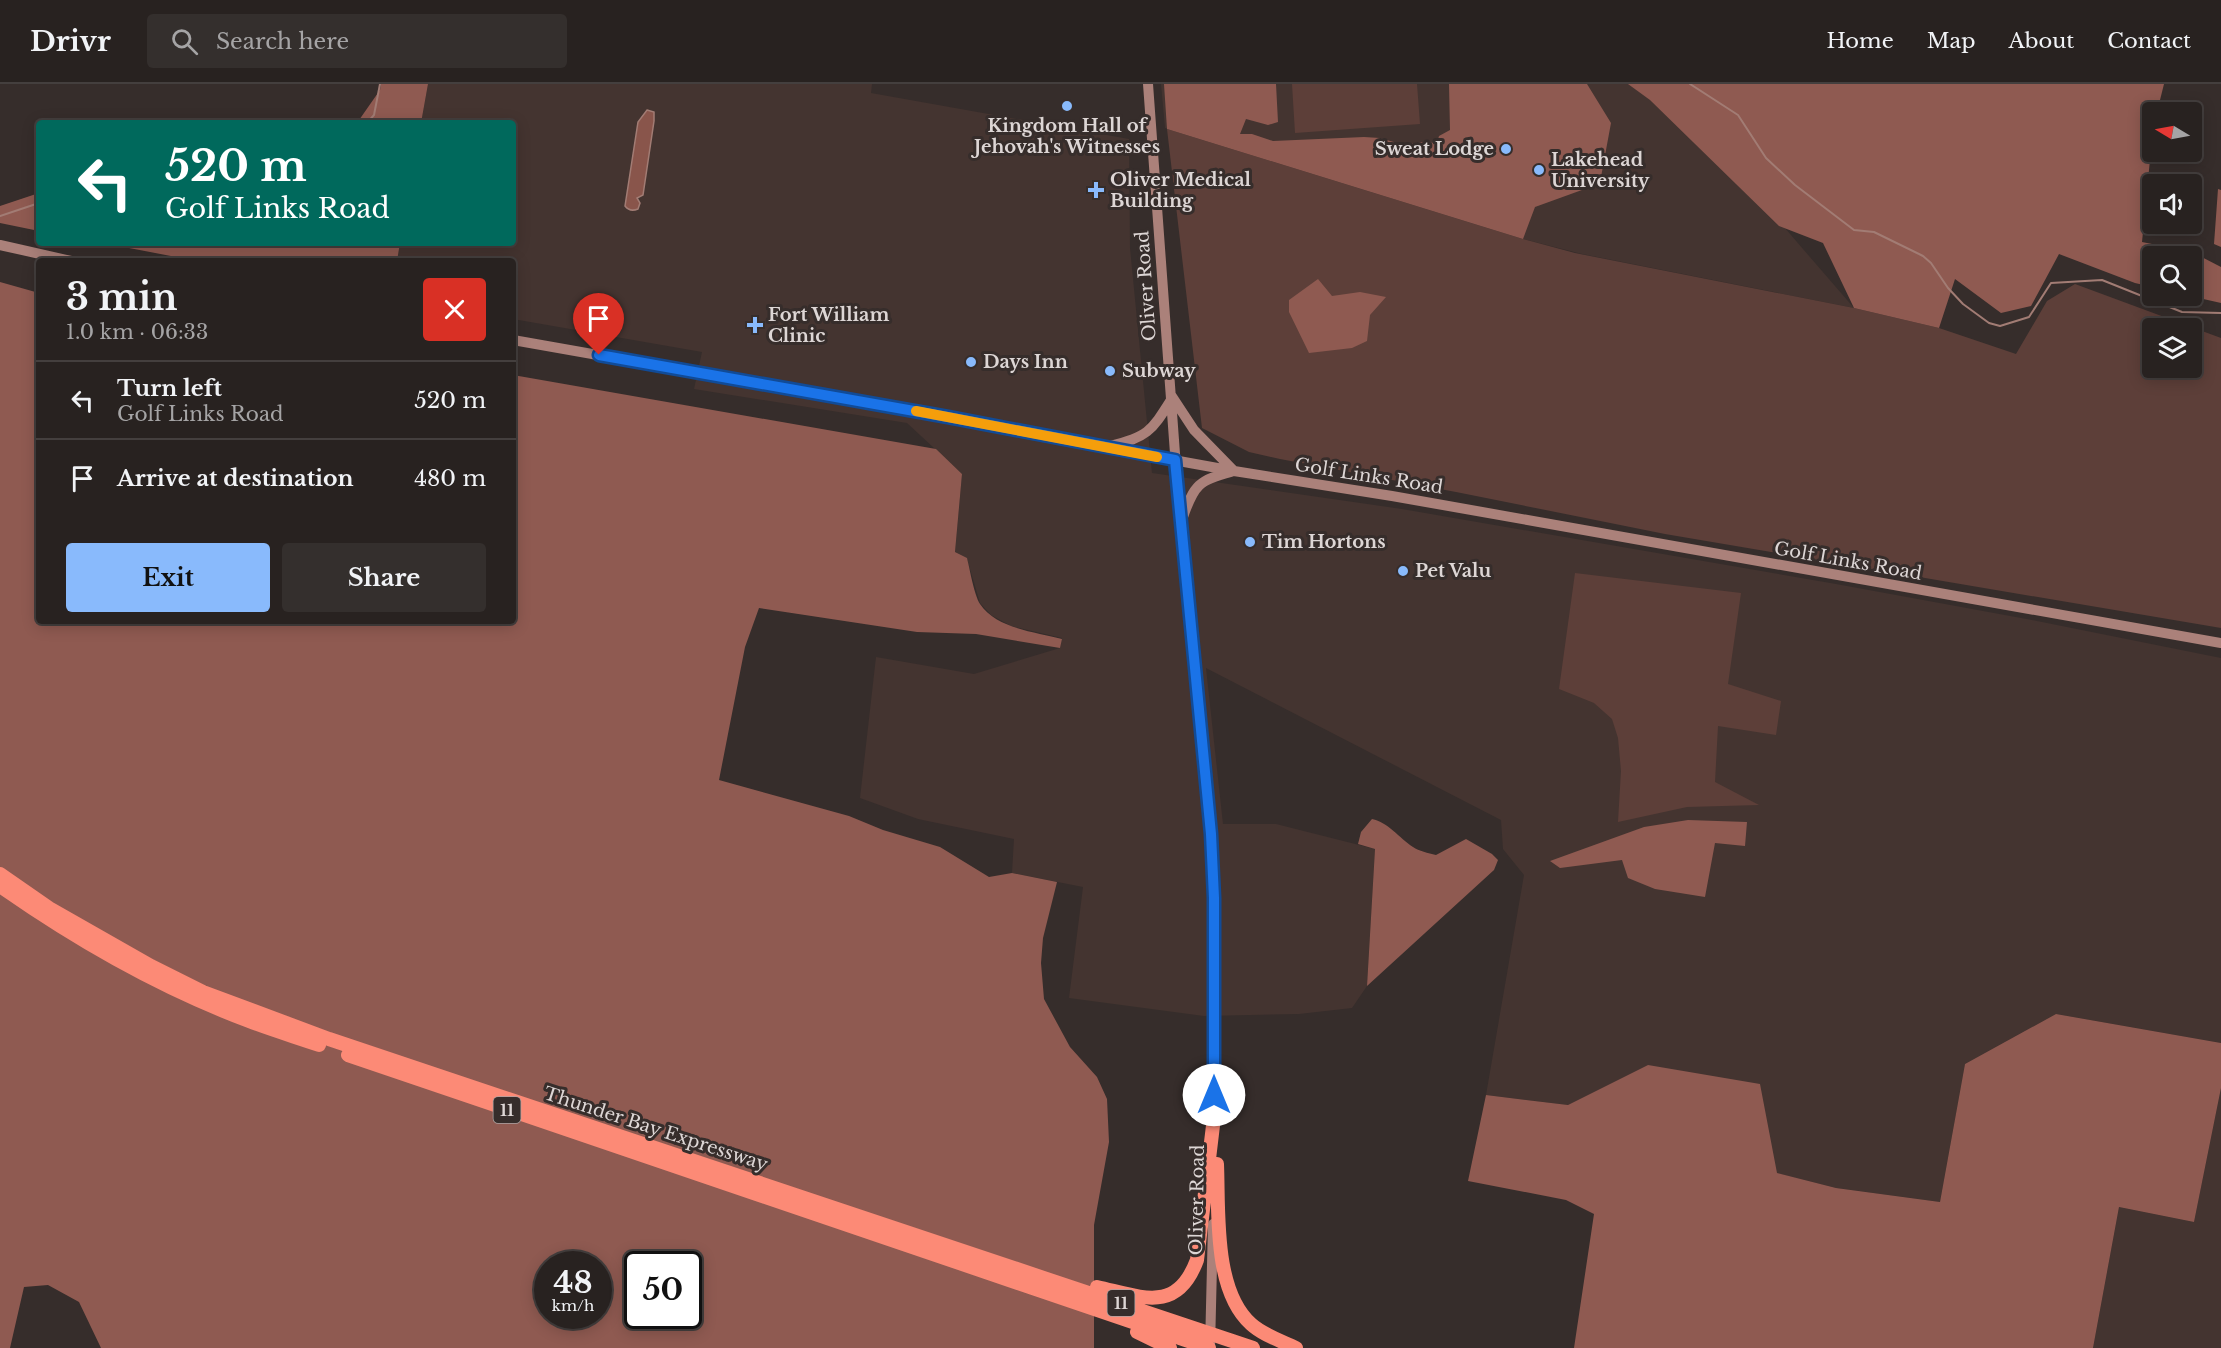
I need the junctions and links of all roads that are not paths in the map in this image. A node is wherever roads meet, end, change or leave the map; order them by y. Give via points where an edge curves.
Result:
1 (1148, 84) edge
2 (0, 245) edge
3 (58, 258) edge
4 (516, 341) edge
5 (1170, 397) junction
6 (1104, 448) junction
7 (1175, 460) junction
8 (1234, 471) junction
9 (1181, 521) junction
10 (2221, 643) edge
11 (0, 874) edge
12 (0, 886) edge
13 (1214, 1117) junction
14 (1032, 1273) junction
15 (1035, 1290) junction
16 (1211, 1333) junction
17 (1170, 1348) edge
18 (1210, 1348) edge
19 (1254, 1348) edge
20 (1296, 1348) edge

1 - 5 main road, Oliver Road
2 - 3 main road
4 - 6 main road, Golf Links Road
5 - 6 main road via 1158,421 1144,435
5 - 7 main road, Oliver Road
5 - 8 main road via 1194,430
6 - 7 main road, Golf Links Road
7 - 8 main road, Golf Links Road
7 - 9 main road, Oliver Road
8 - 9 main road via 1204,480 1188,502
8 - 10 main road, Golf Links Road
9 - 13 main road, Oliver Road via 1211,834
11 - 14 highway, Thunder Bay Expressway / 11 via 112,945 203,992 244,1008
12 - 15 highway, Thunder Bay Expressway / 11 via 139,971 249,1021
13 - 14 highway via 1197,1260 1192,1274 1177,1292 1156,1298 1138,1296
13 - 16 main road, Oliver Road
13 - 20 highway via 1221,1243 1230,1294 1253,1326
14 - 16 highway, Thunder Bay Expressway / 11
15 - 17 highway
15 - 18 highway, Thunder Bay Expressway / 11
16 - 18 main road, Oliver Road
16 - 19 highway, Thunder Bay Expressway / 11

